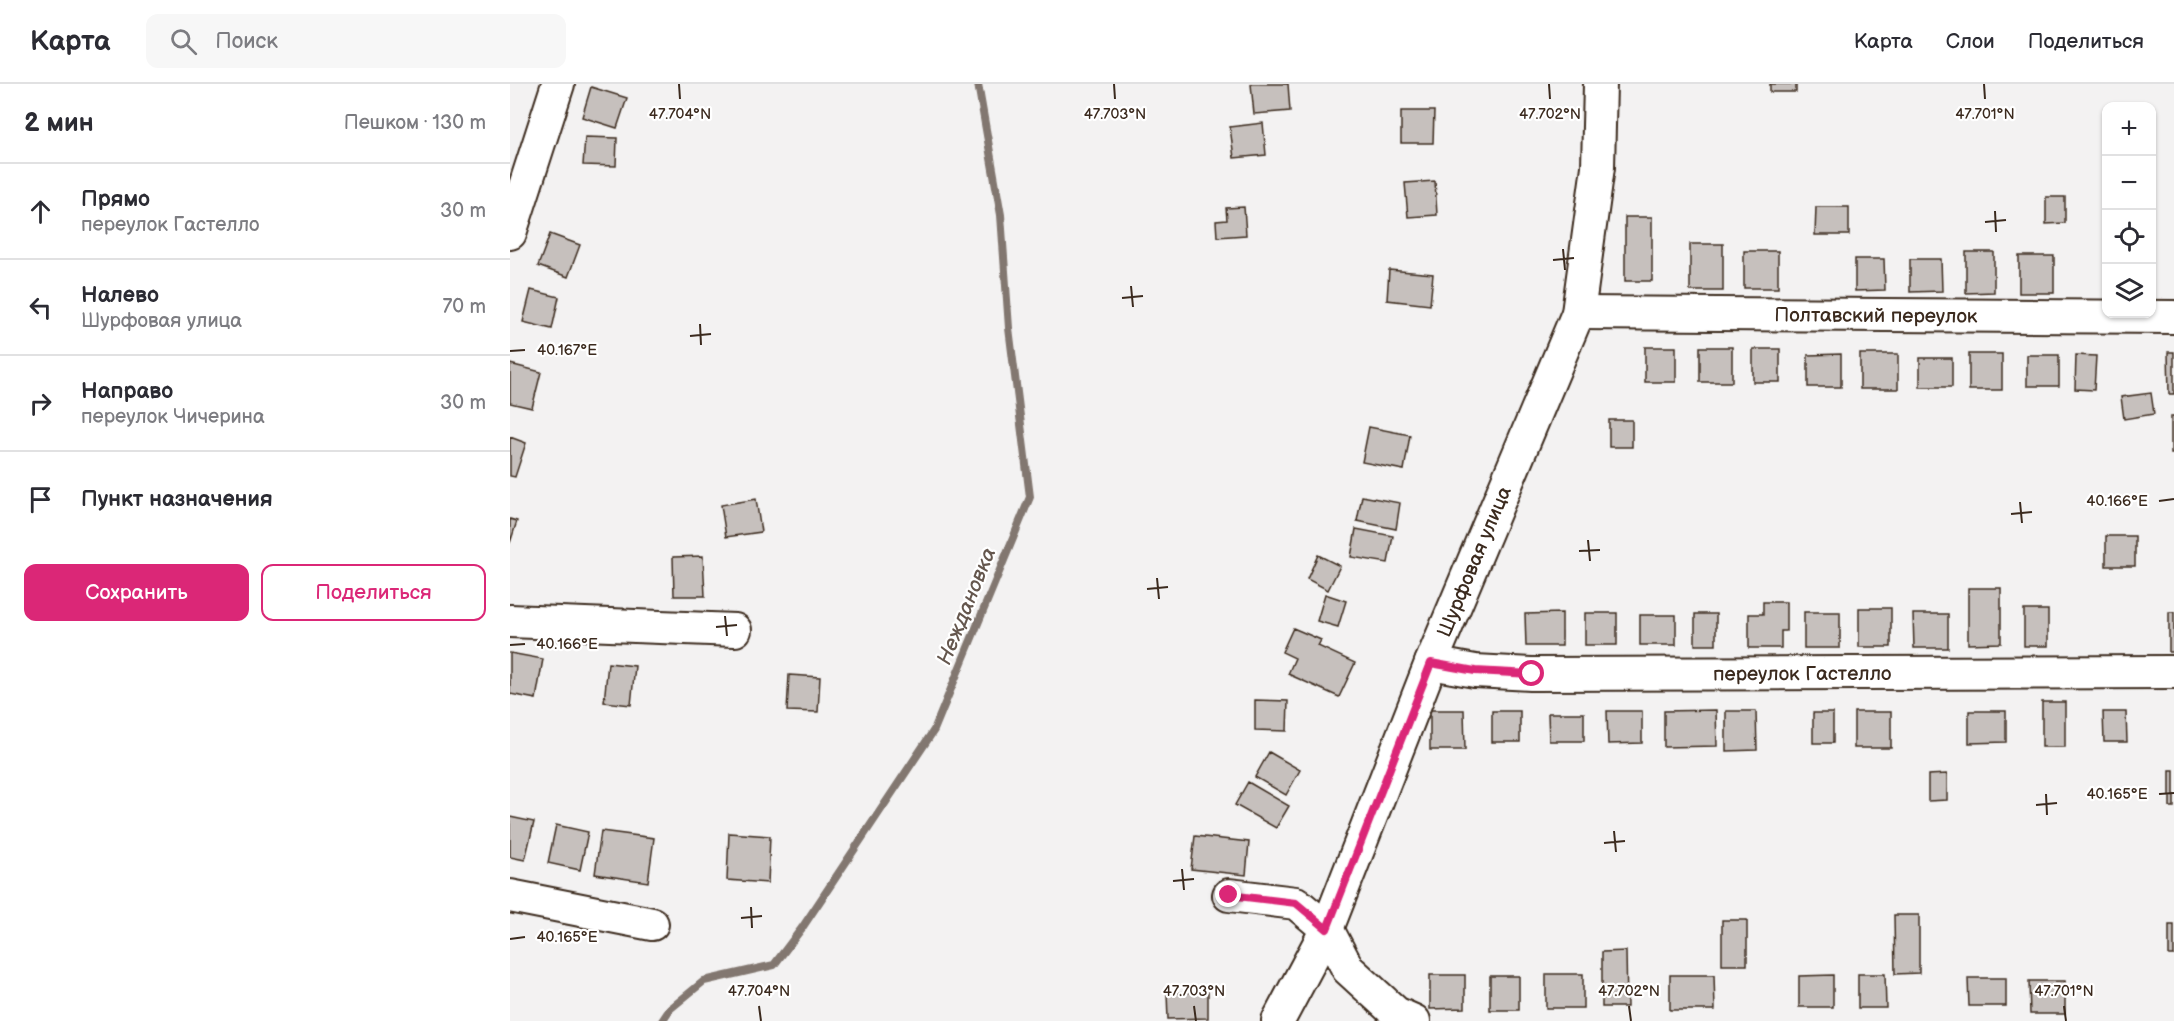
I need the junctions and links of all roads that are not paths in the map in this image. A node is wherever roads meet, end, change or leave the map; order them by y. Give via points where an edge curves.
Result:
1 (558, 84) edge
2 (1600, 84) edge
3 (510, 233) edge
4 (1578, 313) junction
5 (2174, 317) edge
6 (510, 621) edge
7 (735, 630) dead end
8 (1431, 663) junction
9 (2174, 672) edge
10 (1229, 895) dead end
11 (510, 896) edge
12 (652, 924) dead end
13 (1327, 929) junction
14 (1278, 1021) edge
15 (1414, 1021) edge

1 - 3 street
2 - 4 street, Шурфовая улица via 1598,167
4 - 5 street, Полтавский переулок
4 - 8 street, Шурфовая улица
6 - 7 street
8 - 9 street, переулок Гастелло via 1475,671 1532,674
8 - 13 street, Шурфовая улица
10 - 13 street via 1296,903
11 - 12 street
13 - 14 street, Шурфовая улица
13 - 15 street via 1348,969 1396,1013

